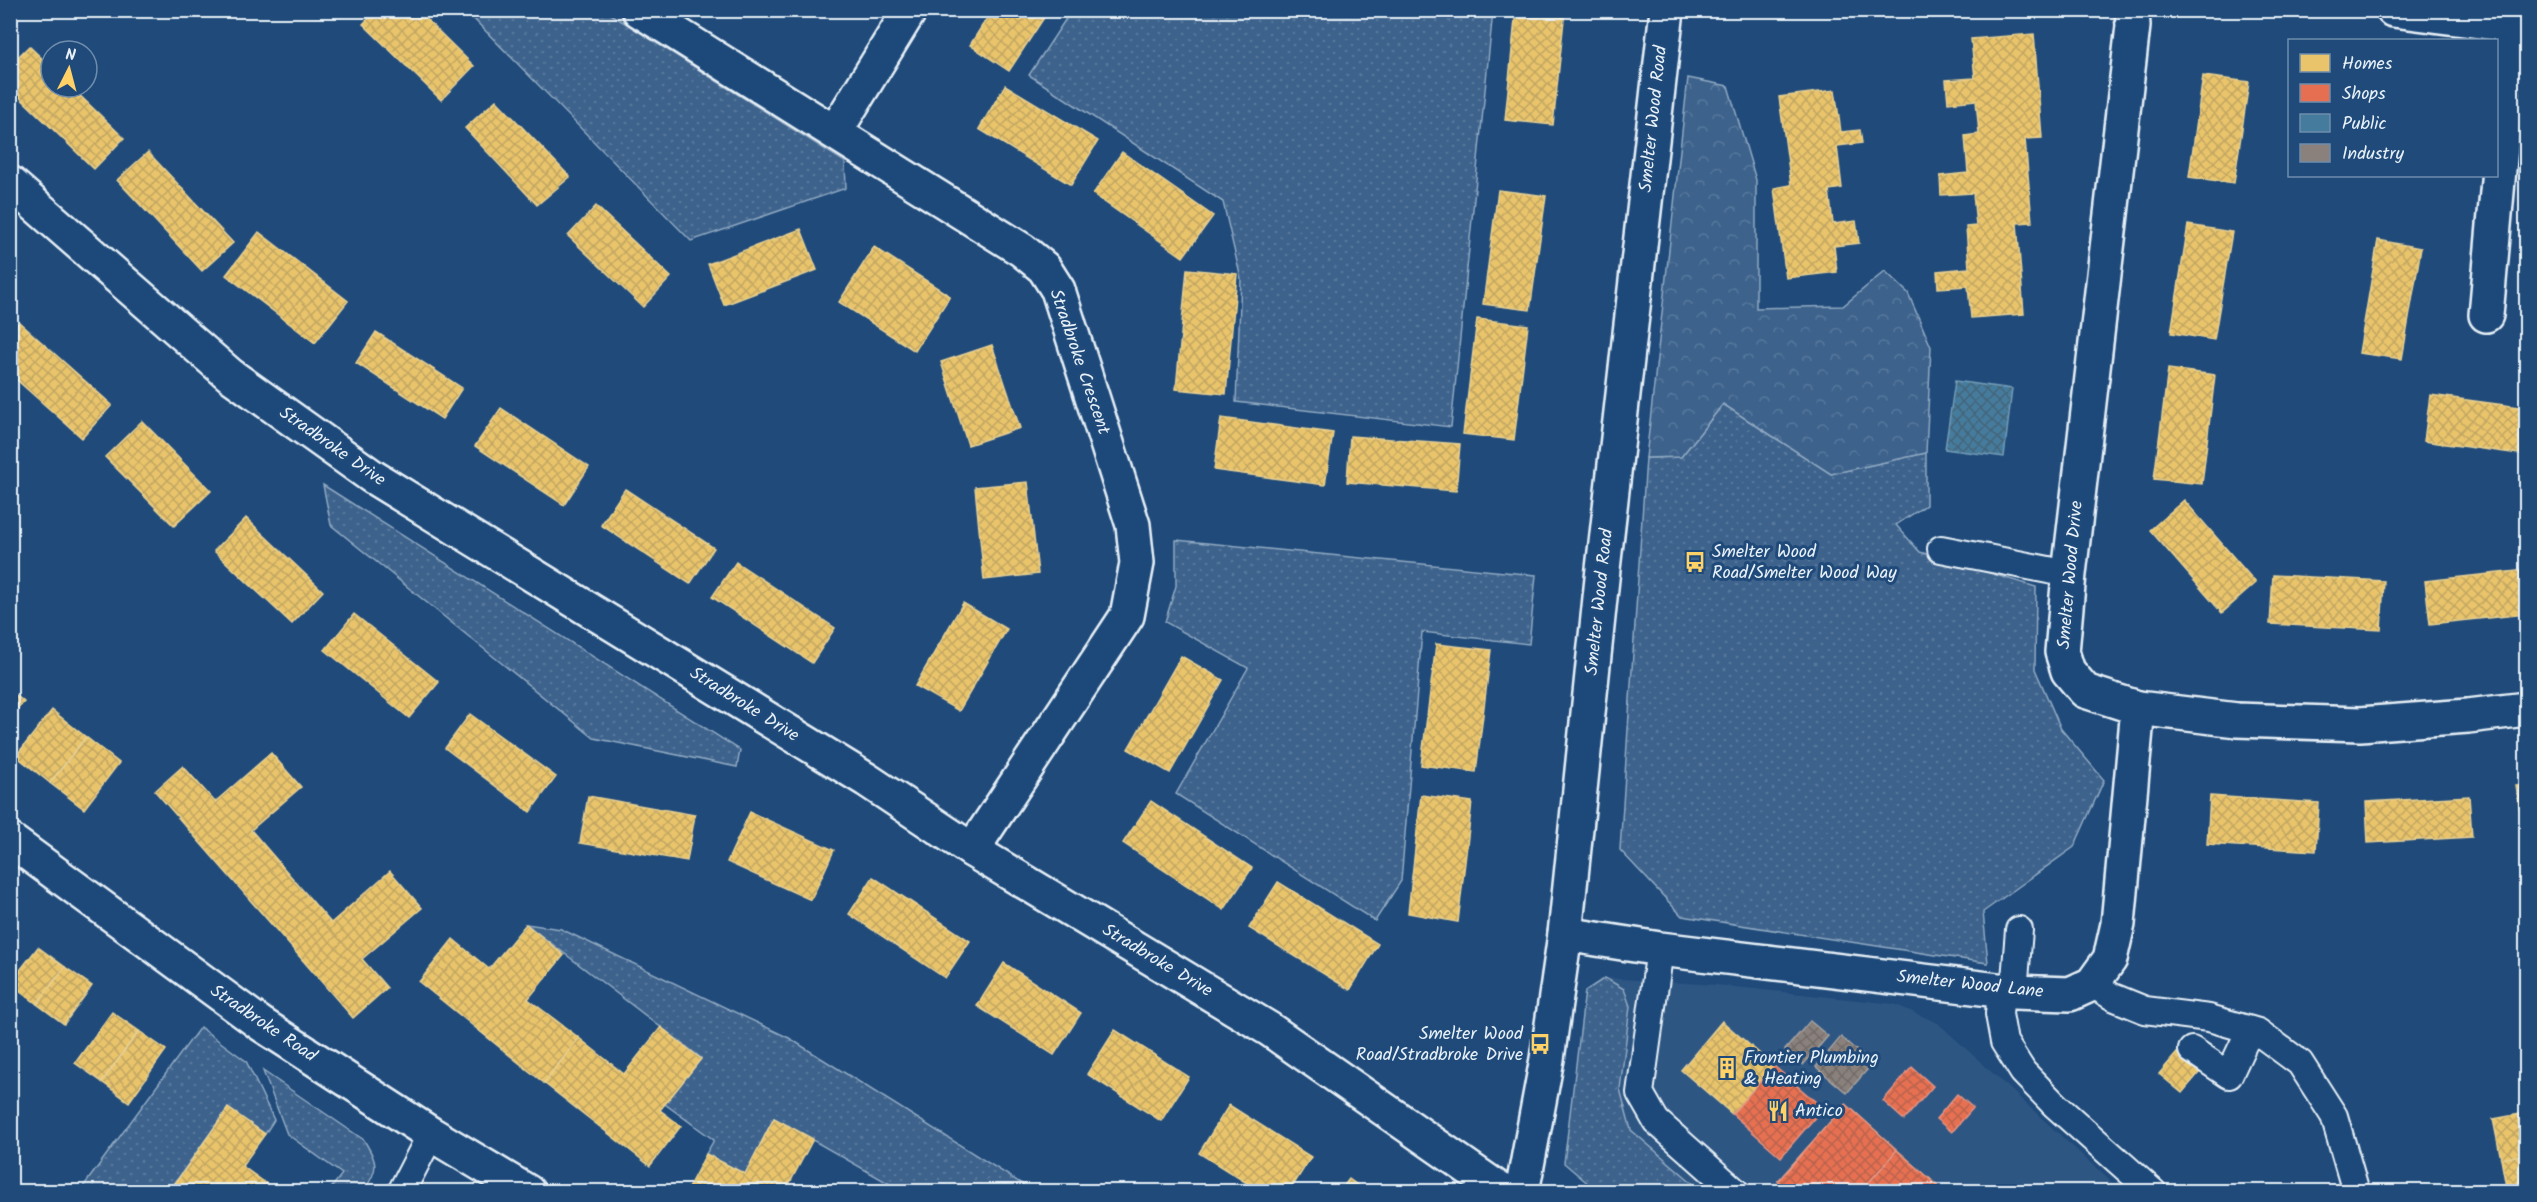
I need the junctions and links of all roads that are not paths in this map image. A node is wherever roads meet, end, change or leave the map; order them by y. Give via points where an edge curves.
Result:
1 (639, 10) edge
2 (910, 10) edge
3 (1666, 10) edge
4 (2132, 10) edge
5 (2393, 10) edge
6 (2519, 25) edge
7 (835, 132) junction
8 (10, 183) edge
9 (2486, 315) dead end
10 (1941, 549) dead end
11 (2069, 574) junction
12 (2138, 708) junction
13 (2526, 709) edge
14 (10, 840) edge
15 (972, 850) junction
16 (2019, 930) dead end
17 (1565, 934) junction
18 (1660, 949) junction
19 (2092, 984) junction
20 (2007, 991) junction
21 (2250, 1030) junction
22 (2192, 1050) dead end
23 (431, 1134) junction
24 (400, 1191) edge
25 (528, 1191) edge
26 (1503, 1191) edge
27 (1522, 1191) edge
28 (1736, 1191) edge
29 (2153, 1191) edge
30 (2356, 1191) edge

1 - 7 street, Stradbroke Crescent
2 - 7 street
3 - 17 street, Smelter Wood Road
4 - 11 street, Smelter Wood Drive
5 - 6 street
6 - 9 street
7 - 15 street, Stradbroke Crescent via 1022,250 1044,268 1058,290 1133,525 1137,563 1127,616
8 - 15 street, Stradbroke Drive via 230,375 373,477 867,780
10 - 11 lane
11 - 12 street, Smelter Wood Drive via 2062,652 2068,671 2085,691
12 - 13 street, Smelter Wood Drive via 2237,720 2360,724
12 - 19 street via 2118,924 2110,959
14 - 23 street, Stradbroke Road via 261,1024
15 - 26 street, Stradbroke Drive via 1269,1029
16 - 20 lane
17 - 18 street, Smelter Wood Lane
17 - 27 street, Smelter Wood Road
18 - 20 street, Smelter Wood Lane
18 - 28 lane via 1640,1093 1656,1121
19 - 20 street, Smelter Wood Lane via 2070,994
19 - 21 lane via 2145,1010 2209,1018
20 - 29 lane via 1999,1014 2004,1042 2023,1072
21 - 22 lane via 2229,1075
21 - 30 lane via 2301,1063 2334,1116
23 - 24 lane
23 - 25 street, Stradbroke Road

